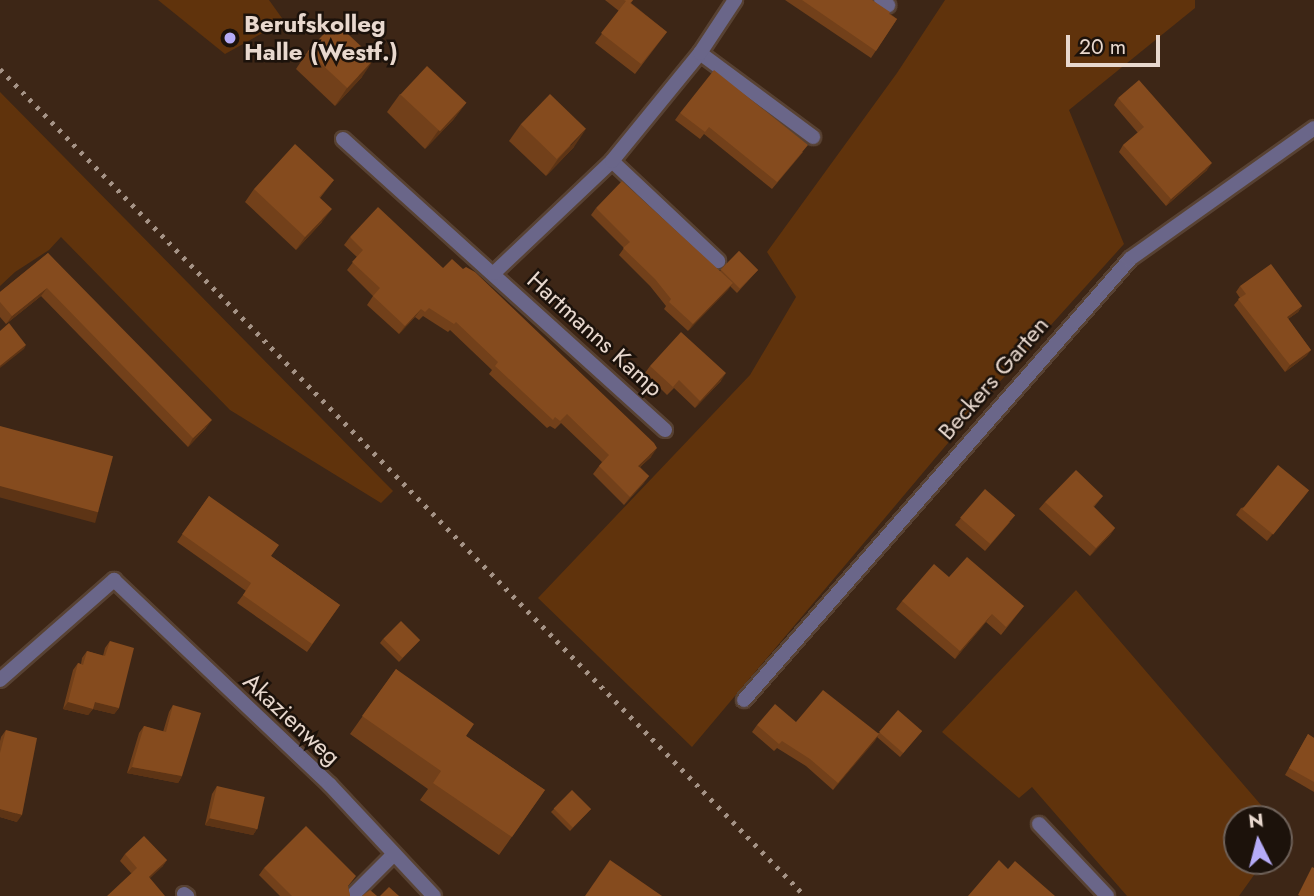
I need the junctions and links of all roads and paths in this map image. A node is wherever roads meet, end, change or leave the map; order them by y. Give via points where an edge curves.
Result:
1 (735, 0) edge
2 (700, 53) junction
3 (1314, 128) edge
4 (813, 137) dead end
5 (343, 139) dead end
6 (612, 160) junction
7 (719, 261) dead end
8 (494, 273) junction
9 (665, 429) dead end
10 (0, 680) edge
11 (744, 699) dead end
12 (1039, 824) dead end
13 (394, 854) junction
14 (352, 896) edge
15 (434, 896) edge
16 (1107, 896) edge

1 - 2 street, Hartmanns Kamp
2 - 4 street
2 - 6 street, Hartmanns Kamp
3 - 11 street, Beckers Garten via 1130,259
5 - 8 street, Hartmanns Kamp
6 - 7 street
6 - 8 street, Hartmanns Kamp
8 - 9 street, Hartmanns Kamp
10 - 13 street, Akazienweg via 114,580 330,785
12 - 16 street
13 - 14 street
13 - 15 street, Akazienweg

